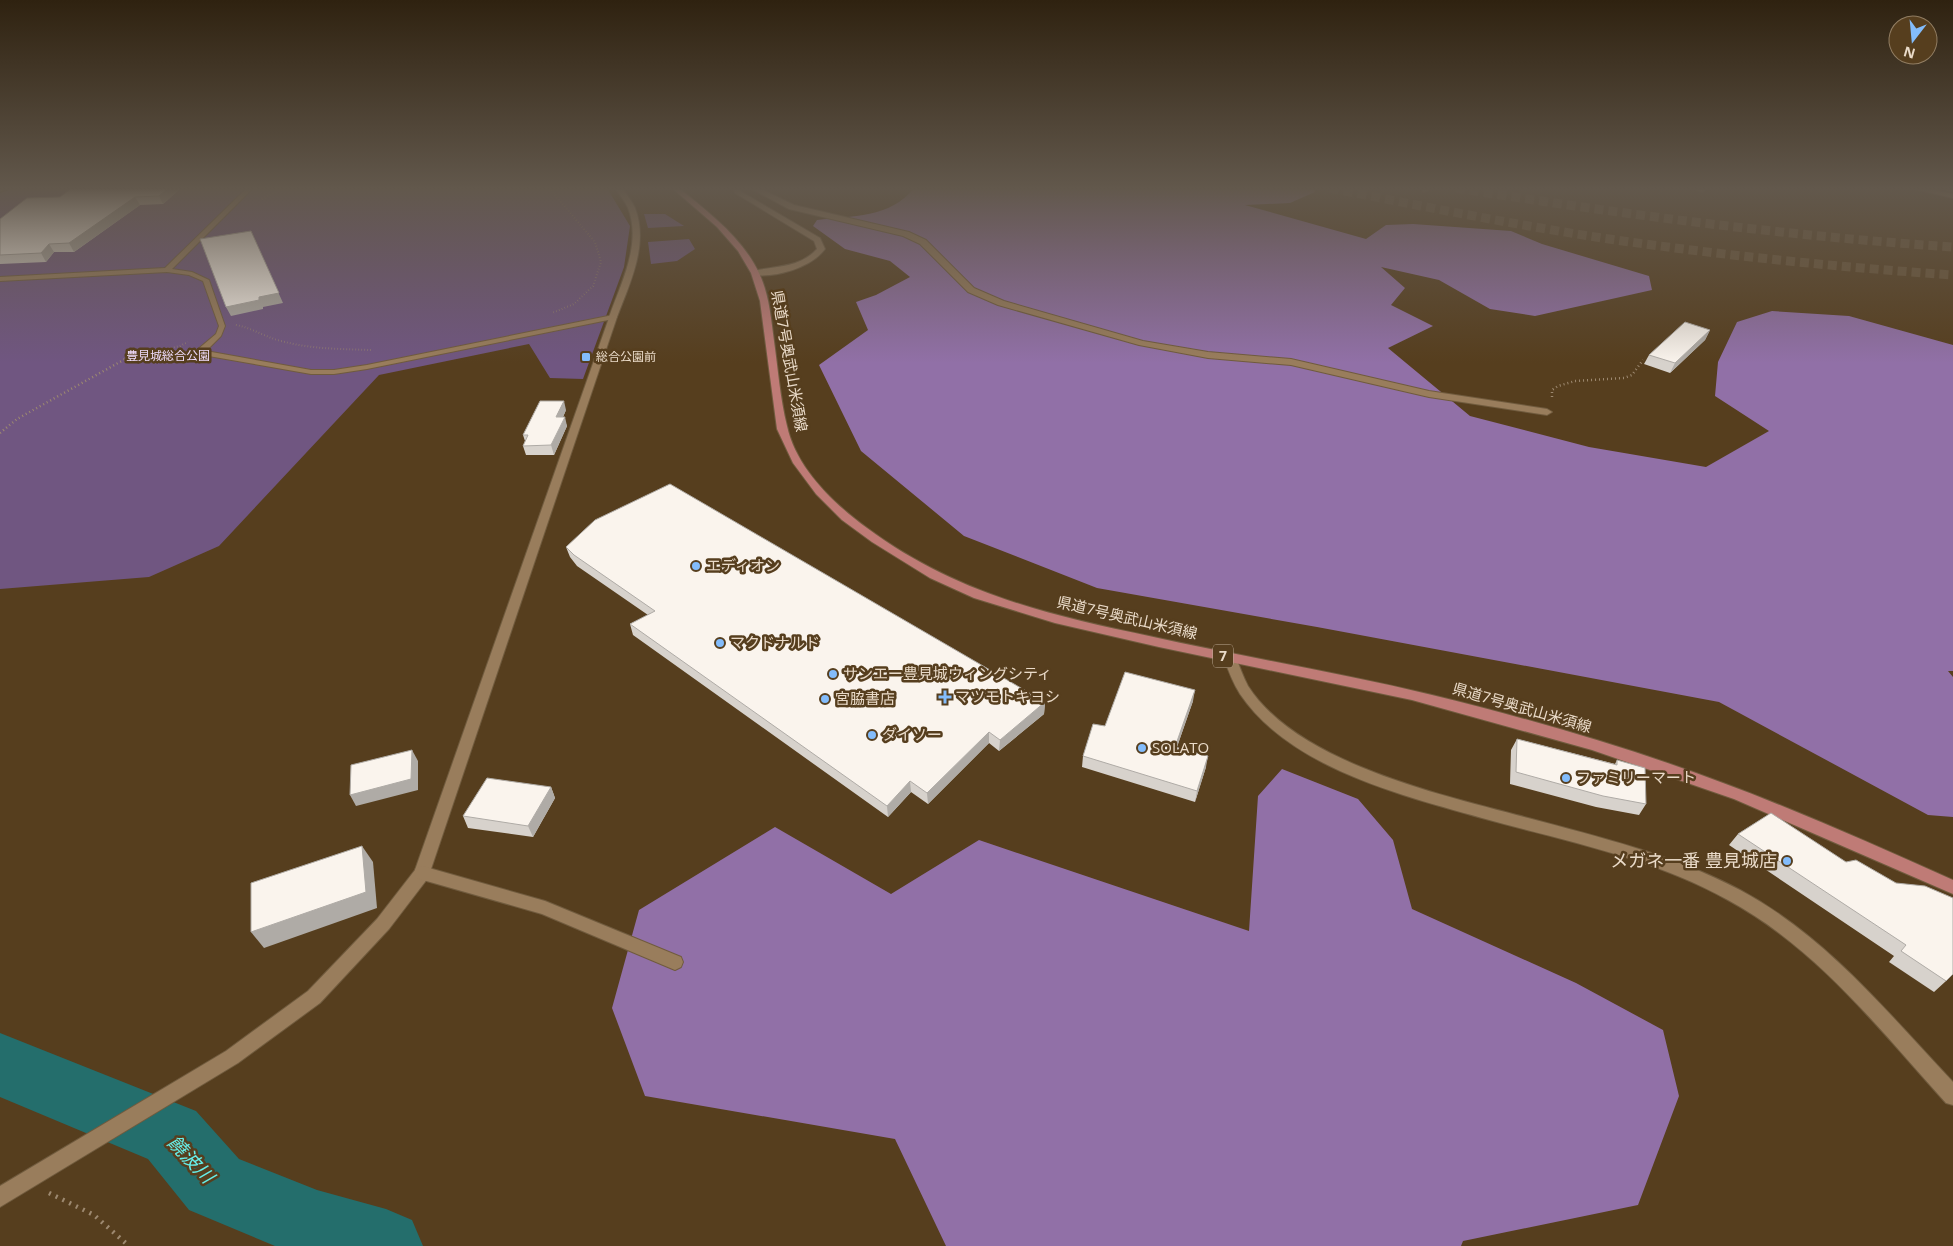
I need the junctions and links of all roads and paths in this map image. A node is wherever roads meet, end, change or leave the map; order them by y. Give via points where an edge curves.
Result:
1 (191, 246) edge
2 (596, 246) edge
3 (635, 246) edge
4 (737, 246) edge
5 (820, 246) edge
6 (927, 246) edge
7 (167, 270) junction
8 (755, 273) junction
9 (0, 279) edge
10 (547, 315) dead end
11 (613, 316) junction
12 (221, 322) junction
13 (380, 350) dead end
14 (1643, 360) dead end
15 (1547, 412) joint
16 (0, 433) edge
17 (1230, 658) junction
18 (422, 873) junction
19 (1953, 887) edge
20 (675, 962) dead end
21 (1953, 1096) edge
22 (32, 1178) junction
23 (0, 1197) edge
24 (129, 1246) edge

1 - 7 lane
2 - 10 path via 601,262 593,286 574,304
3 - 11 street
4 - 8 main road, 県道7号奥武山米須線 / 7
5 - 8 street via 816,257 803,264
6 - 15 street via 971,290 1001,303 1158,346 1208,355 1291,362 1429,394
7 - 9 lane
7 - 12 lane via 190,273 206,280
8 - 17 main road, 県道7号奥武山米須線 / 7 via 764,301 782,428 790,448 816,488 858,527 917,566 1002,603 1105,631
11 - 12 lane via 334,372 311,372 200,352 220,335
11 - 18 street
12 - 13 path via 252,328 281,342
12 - 16 path via 180,346 127,358 17,419
14 - 15 path via 1632,375 1624,378 1558,384 1552,390 1553,402
17 - 19 main road, 県道7号奥武山米須線 / 7 via 1434,700 1592,744 1737,794
17 - 21 street via 1248,696 1292,736 1328,758 1422,795 1638,856 1694,876 1761,908 1832,966
18 - 20 street via 545,908
18 - 22 street via 383,924 314,997 232,1057
22 - 23 street
22 - 24 path via 94,1215

